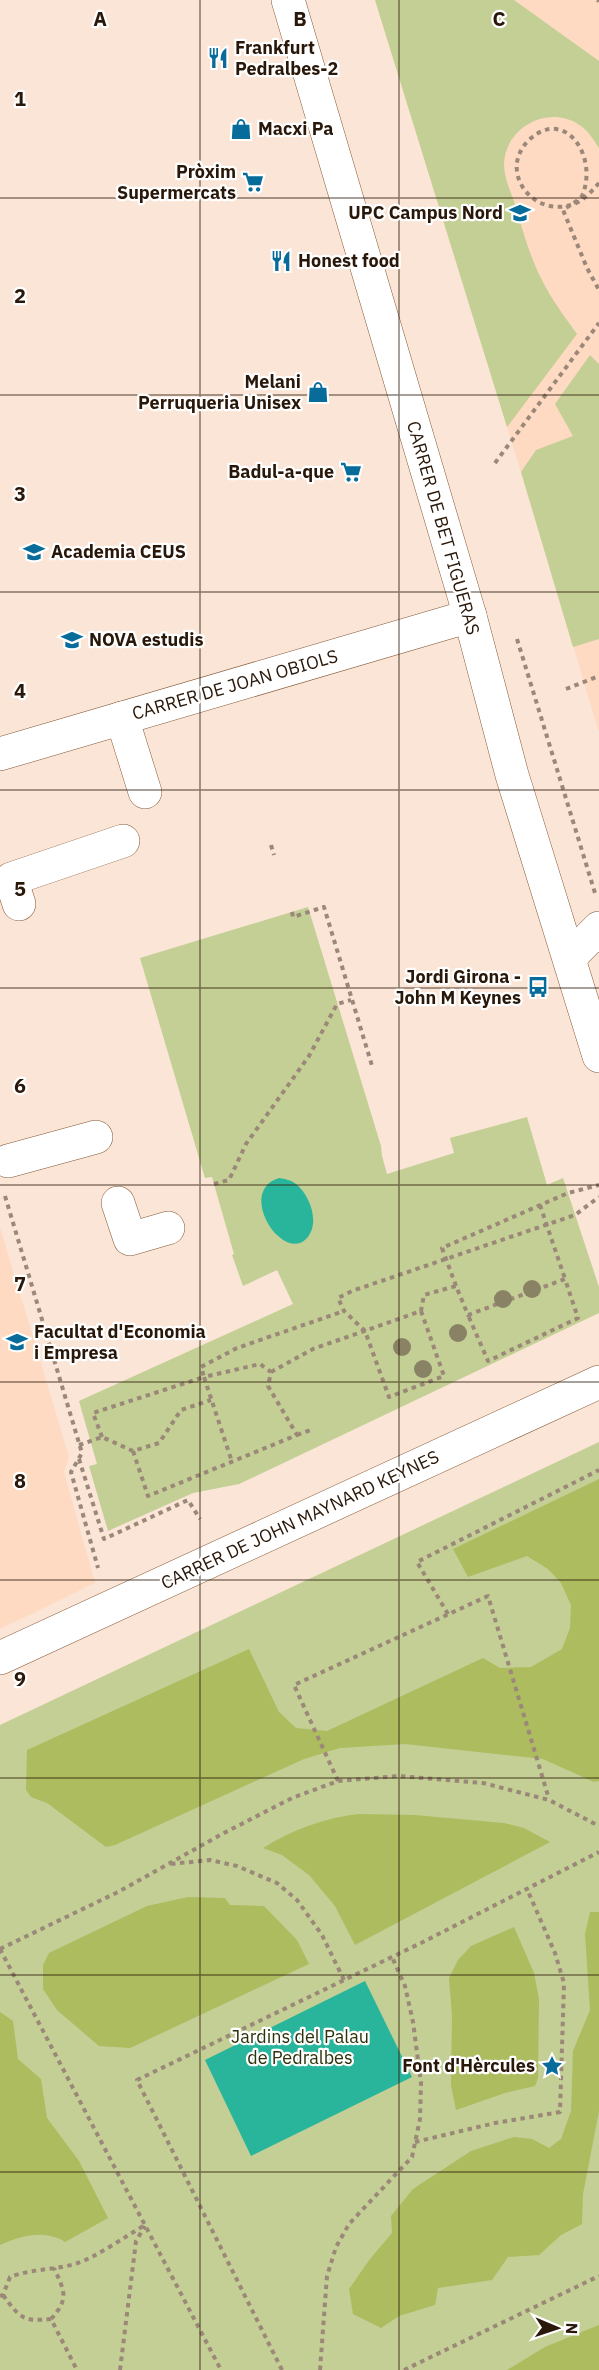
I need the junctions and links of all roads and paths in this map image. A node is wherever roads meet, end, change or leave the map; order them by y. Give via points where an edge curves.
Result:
1 (288, 0) edge
2 (582, 140) dead end
3 (591, 180) dead end
4 (599, 183) edge
5 (599, 290) edge
6 (599, 323) edge
7 (495, 463) dead end
8 (470, 616) junction
9 (599, 676) edge
10 (566, 689) dead end
11 (122, 718) junction
12 (0, 754) edge
13 (145, 792) dead end
14 (123, 841) dead end
15 (271, 845) dead end
16 (274, 855) dead end
17 (19, 904) dead end
18 (292, 912) dead end
19 (599, 928) edge
20 (570, 957) junction
21 (351, 1000) junction
22 (599, 1056) edge
23 (373, 1069) dead end
24 (96, 1137) dead end
25 (6, 1176) joint
26 (214, 1184) dead end
27 (599, 1185) edge
28 (599, 1197) edge
29 (118, 1203) dead end
30 (540, 1205) junction
31 (547, 1225) junction
32 (168, 1228) dead end
33 (447, 1259) junction
34 (565, 1279) junction
35 (456, 1286) junction
36 (344, 1311) junction
37 (421, 1311) junction
38 (468, 1315) junction
39 (364, 1331) junction
40 (271, 1372) junction
41 (204, 1377) junction
42 (599, 1382) edge
43 (211, 1400) junction
44 (313, 1429) dead end
45 (297, 1435) junction
46 (102, 1437) junction
47 (79, 1445) junction
48 (133, 1451) junction
49 (79, 1458) junction
50 (232, 1462) junction
51 (599, 1470) edge
52 (200, 1519) dead end
53 (98, 1568) dead end
54 (448, 1614) junction
55 (0, 1658) edge
56 (338, 1781) junction
57 (549, 1800) junction
58 (599, 1826) edge
59 (599, 1852) edge
60 (167, 1864) junction
61 (527, 1889) junction
62 (0, 1949) edge
63 (392, 1957) junction
64 (344, 1980) junction
65 (415, 2142) junction
66 (145, 2225) junction
67 (54, 2268) junction
68 (599, 2276) edge
69 (2, 2296) edge
70 (51, 2319) junction
71 (77, 2370) edge
72 (120, 2370) edge
73 (221, 2370) edge
74 (282, 2370) edge
75 (320, 2370) edge
76 (404, 2370) edge

1 - 8 street, CARRER DE BET FIGUERAS
2 - 4 path via 558,129 534,136 519,156 519,182 536,202 562,207 583,199
3 - 5 path via 581,198 563,210
6 - 7 path
8 - 11 street, CARRER DE JOAN OBIOLS
8 - 20 street, CARRER DE BET FIGUERAS via 512,775
9 - 10 path
11 - 12 street, CARRER DE JOAN OBIOLS
11 - 13 street
14 - 17 street via 11,879
15 - 16 path
18 - 21 path via 293,916 324,907
19 - 20 street
20 - 22 street, CARRER DE BET FIGUERAS
21 - 23 path
21 - 26 path via 337,1004 309,1056 246,1144 229,1180
24 - 25 street
25 - 47 path
27 - 30 path via 568,1192
28 - 31 path via 576,1215
29 - 32 street via 130,1239
30 - 31 path
30 - 33 path via 442,1248
31 - 33 path
31 - 34 path
33 - 35 path
33 - 36 path via 339,1298
34 - 38 path
34 - 38 path via 578,1318 488,1361
35 - 37 path via 424,1295
35 - 38 path
36 - 39 path
36 - 41 path via 237,1348 201,1367
37 - 39 path
37 - 39 path via 444,1376 389,1397
39 - 40 path via 313,1349
40 - 41 path via 260,1364
40 - 45 path via 267,1386
41 - 43 path
41 - 46 path via 93,1413
42 - 55 street, CARRER DE JOHN MAYNARD KEYNES
43 - 48 path via 181,1410 159,1443
43 - 50 path
44 - 45 path
45 - 50 path
46 - 47 path
46 - 48 path
47 - 49 path
48 - 50 path via 148,1496
49 - 52 path via 104,1539 188,1500
49 - 53 path via 70,1472
51 - 54 path via 417,1562
54 - 56 path via 294,1685
54 - 57 path via 488,1596
56 - 57 path via 398,1776 483,1783
56 - 60 path via 292,1798
57 - 58 path
59 - 61 path
60 - 62 path
60 - 64 path via 210,1860 237,1866 277,1883 297,1900 322,1935
61 - 63 path
61 - 65 path via 564,1983 560,2112
62 - 66 path
63 - 64 path
63 - 65 path via 405,1986 421,2083
64 - 74 path via 136,2080
65 - 75 path via 412,2157 349,2224 336,2247 327,2276
66 - 67 path via 78,2263
66 - 72 path via 136,2241
66 - 73 path
67 - 69 path via 24,2271 10,2277
67 - 70 path via 64,2290 63,2305
68 - 76 path
69 - 70 path via 29,2321
70 - 71 path

